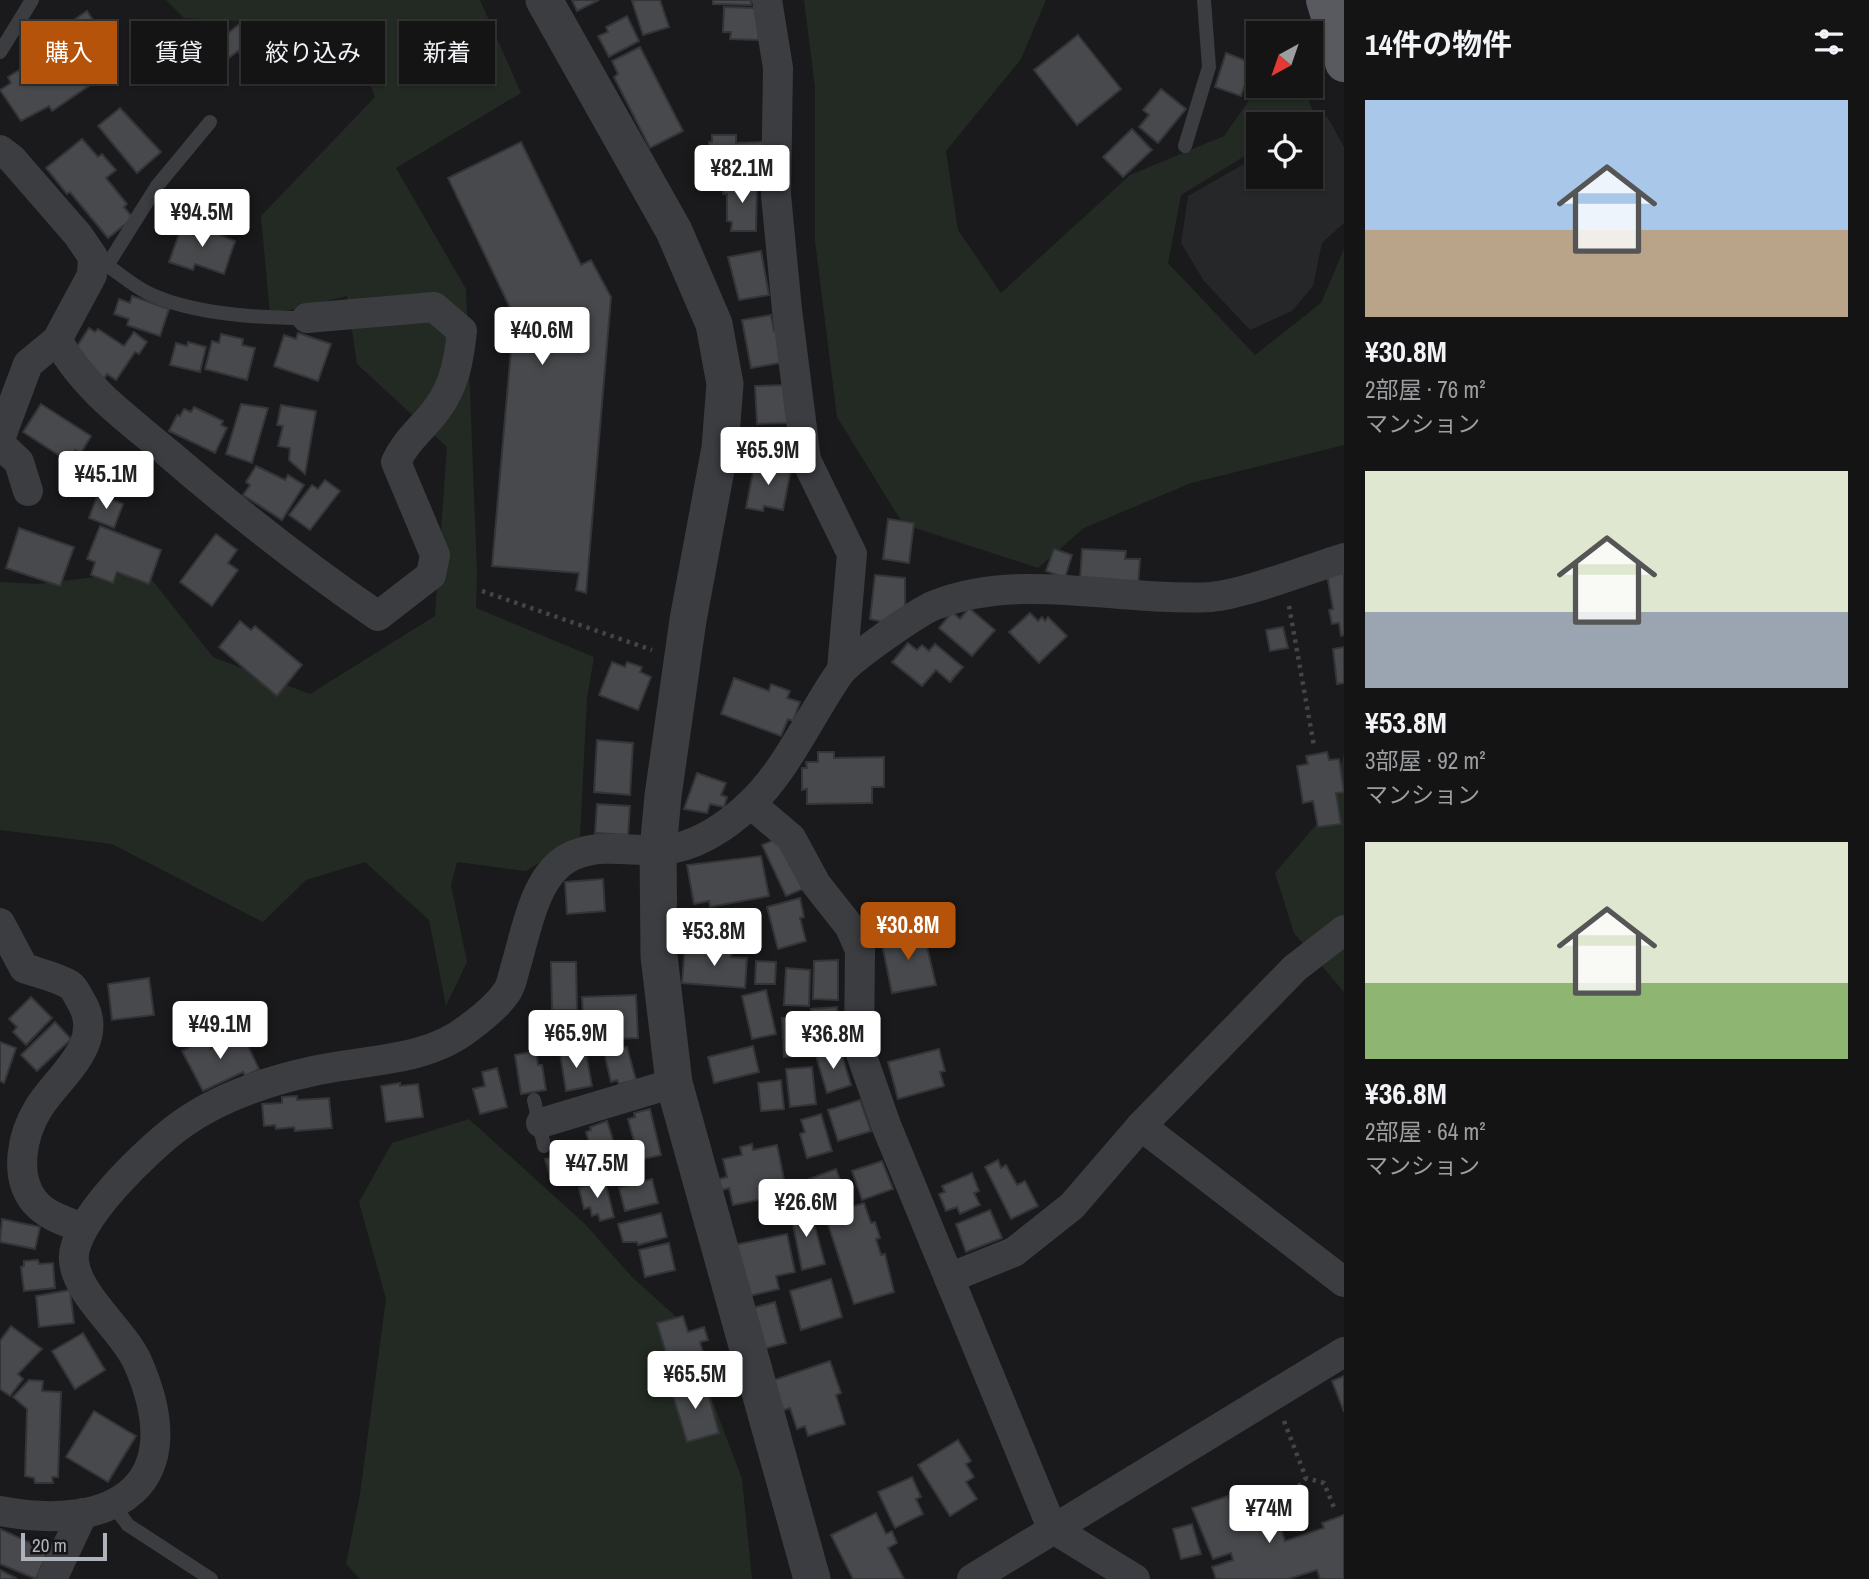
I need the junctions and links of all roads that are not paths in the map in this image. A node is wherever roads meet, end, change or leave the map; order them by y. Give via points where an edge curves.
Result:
1 (32, 0) edge
2 (544, 0) edge
3 (767, 0) edge
4 (1204, 0) edge
5 (1325, 0) edge
6 (0, 52) edge
7 (1344, 63) edge
8 (210, 122) dead end
9 (1185, 146) dead end
10 (0, 150) edge
11 (100, 261) junction
12 (307, 318) joint
13 (57, 340) junction
14 (0, 439) edge
15 (0, 444) edge
16 (28, 491) dead end
17 (1344, 558) edge
18 (842, 669) junction
19 (751, 804) junction
20 (658, 850) junction
21 (0, 923) edge
22 (1344, 930) edge
23 (674, 1083) junction
24 (539, 1123) dead end
25 (1141, 1126) junction
26 (80, 1227) junction
27 (949, 1278) junction
28 (1344, 1282) edge
29 (1344, 1352) edge
30 (113, 1505) junction
31 (0, 1511) edge
32 (83, 1513) junction
33 (1052, 1528) junction
34 (51, 1579) edge
35 (211, 1579) edge
36 (812, 1579) edge
37 (972, 1579) edge
38 (1135, 1579) edge

1 - 6 lane
2 - 20 street via 674,231 714,324 724,384 720,448 682,660
3 - 18 street via 778,68 778,208 806,460 852,554
4 - 9 lane via 1209,67
5 - 7 main road
8 - 11 lane
10 - 11 street
11 - 12 lane via 164,300 254,318
11 - 13 street
12 - 13 street via 434,307 462,331 458,368 438,408 404,445 396,462 435,555 431,575 378,616 220,498 119,415 75,371
13 - 14 street via 28,364
15 - 16 street via 19,461
17 - 18 street via 1219,596 1157,599 1047,590 978,592 930,607
18 - 19 street via 805,733
19 - 20 street via 691,846
19 - 27 street via 791,838 816,884 850,927 860,950 859,1048
20 - 23 street via 659,956
20 - 26 street via 603,848 570,856 546,877 508,991 467,1030 425,1052 309,1072 235,1094 181,1125
21 - 26 street via 24,968 72,986 85,1008 88,1031 81,1054 38,1109 26,1137 21,1171 33,1200 52,1216
22 - 25 street via 1295,968
23 - 24 street
23 - 36 street
25 - 27 street via 1072,1206 1014,1252
25 - 28 street
26 - 30 street via 74,1261 81,1283 133,1354 154,1420 148,1475
27 - 33 street
29 - 33 street
30 - 32 street
30 - 35 lane via 128,1525
31 - 32 street via 48,1516
32 - 34 street
33 - 37 street
33 - 38 street

